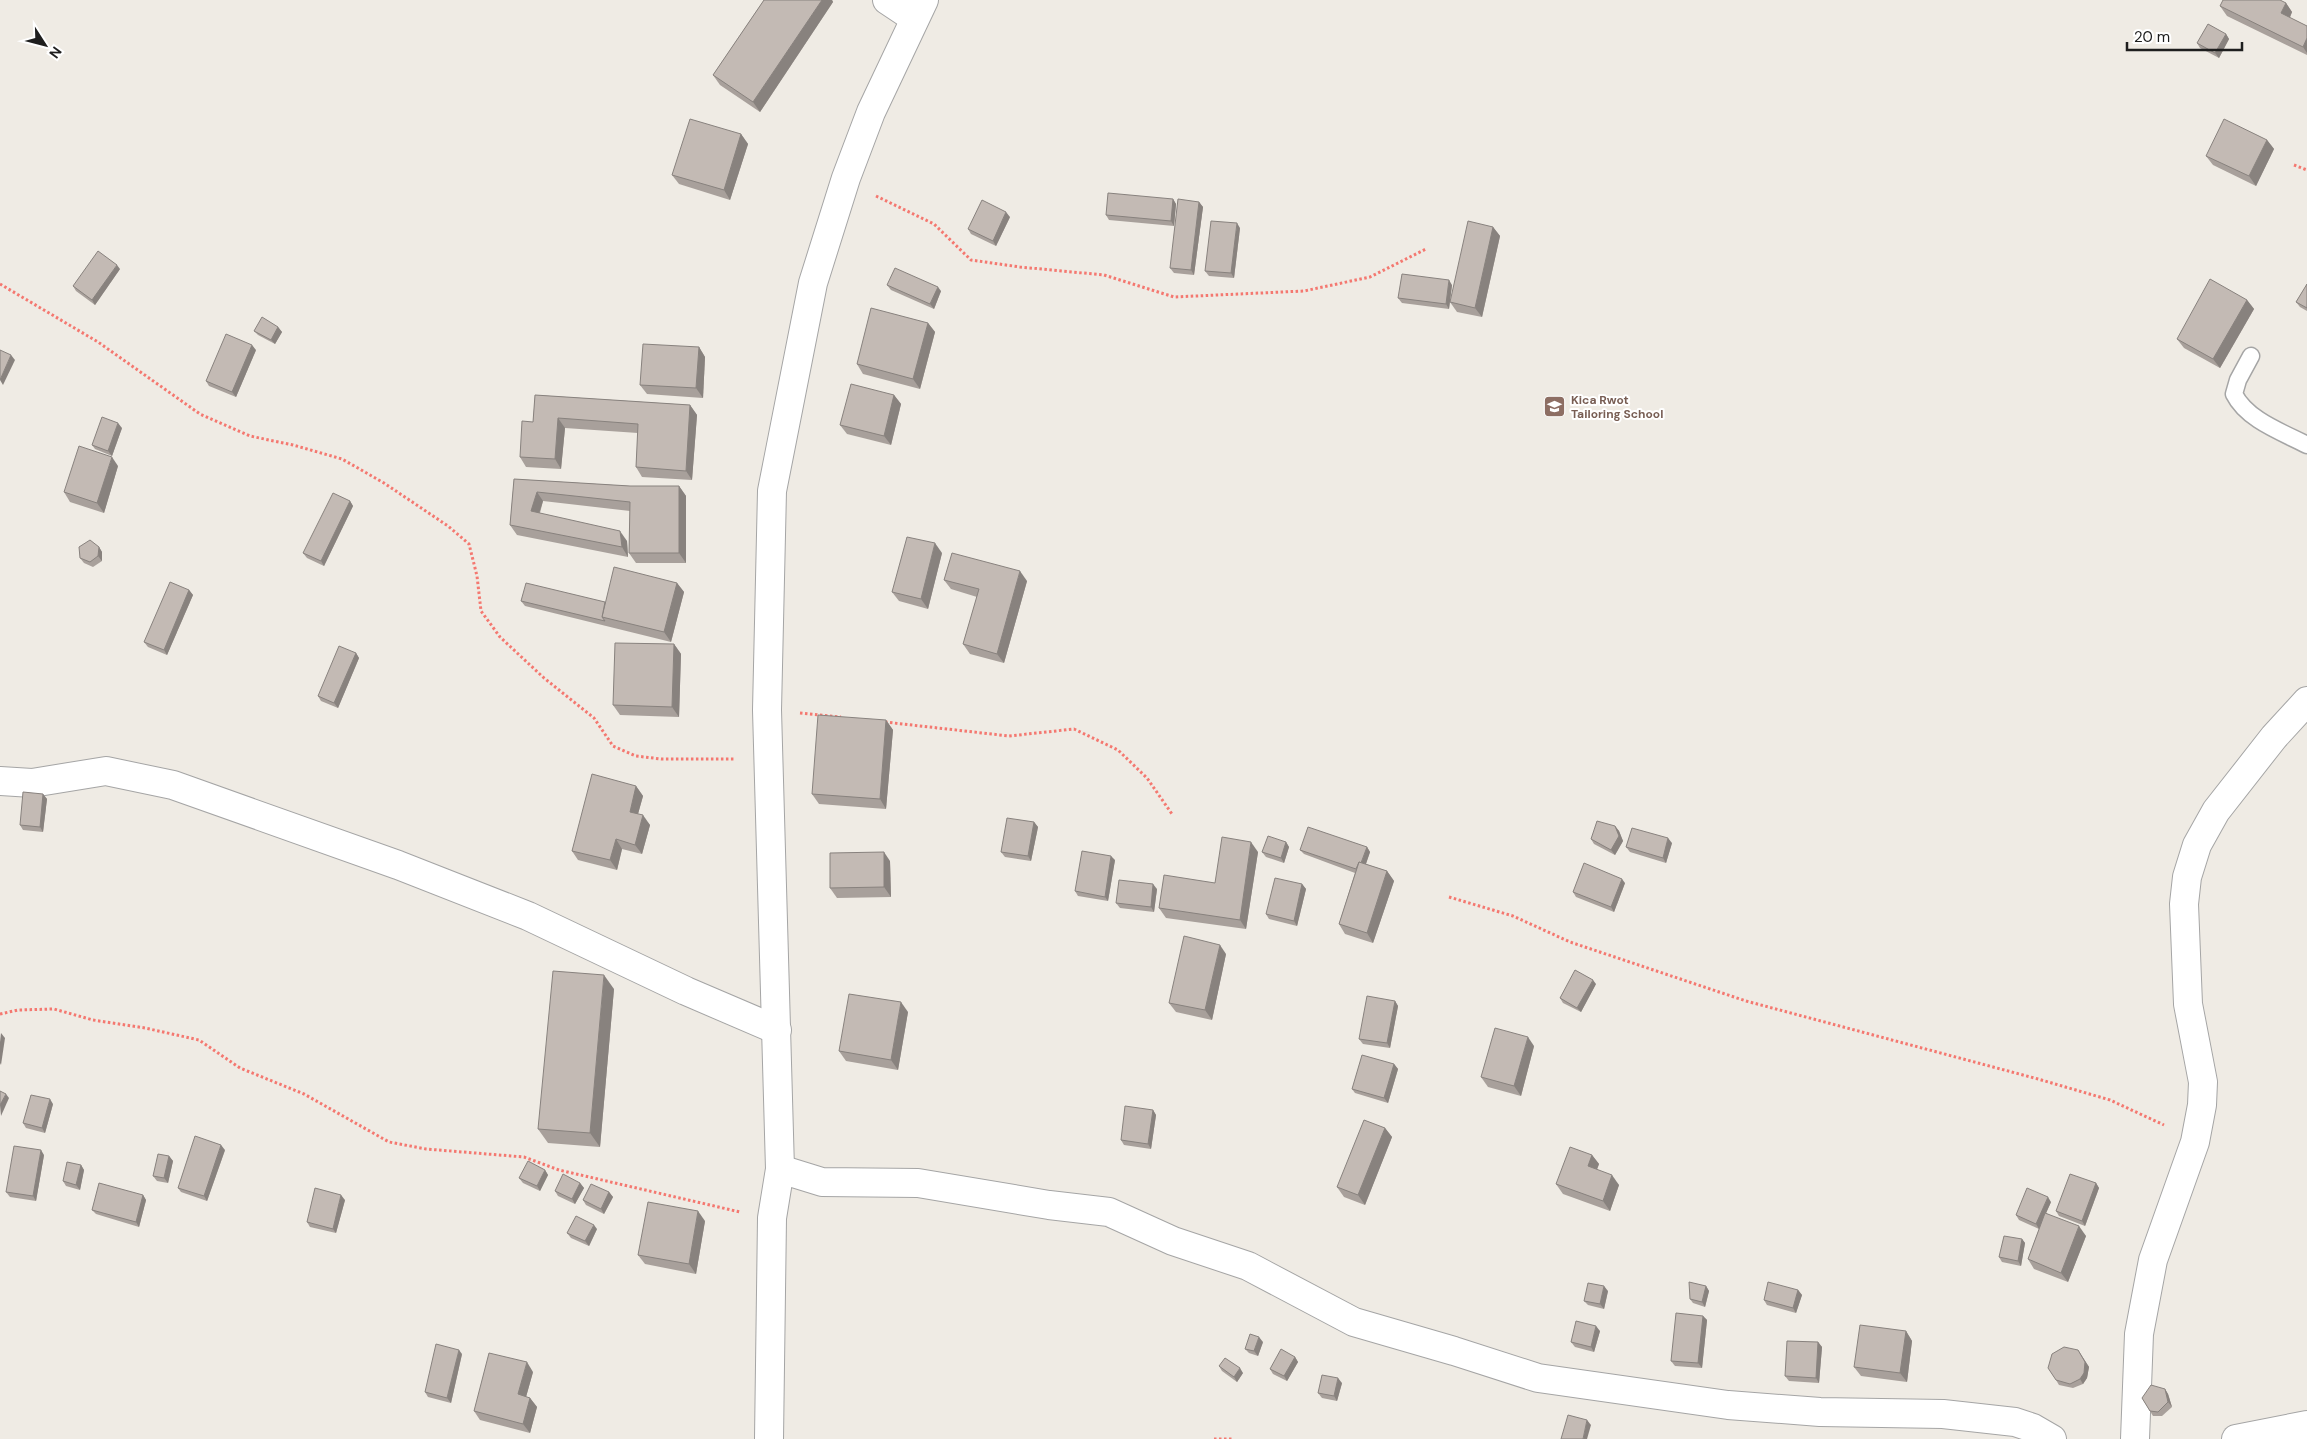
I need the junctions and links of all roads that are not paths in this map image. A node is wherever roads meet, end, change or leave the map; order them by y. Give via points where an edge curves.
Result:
1 (887, 0) edge
2 (919, 9) edge
3 (2251, 356) dead end
4 (2307, 445) edge
5 (2307, 701) edge
6 (0, 781) edge
7 (777, 1030) junction
8 (780, 1169) junction
9 (2307, 1425) edge
10 (769, 1439) edge
11 (2052, 1439) edge
12 (2135, 1439) edge
13 (2236, 1439) edge

1 - 2 street
2 - 7 street via 871,112 813,283 772,491 767,710
3 - 4 lane via 2234,394 2239,404 2268,425
5 - 12 street via 2216,811 2197,845 2186,877 2188,1004 2203,1082 2195,1142 2153,1260 2139,1334
6 - 7 street via 32,783 106,771 173,785 398,865 528,916
7 - 8 street
8 - 10 street via 772,1218
8 - 11 street via 822,1182 918,1183 1109,1212 1173,1240 1248,1266 1354,1322 1538,1378 1728,1405 1820,1412 1943,1414 2015,1422
9 - 13 street

